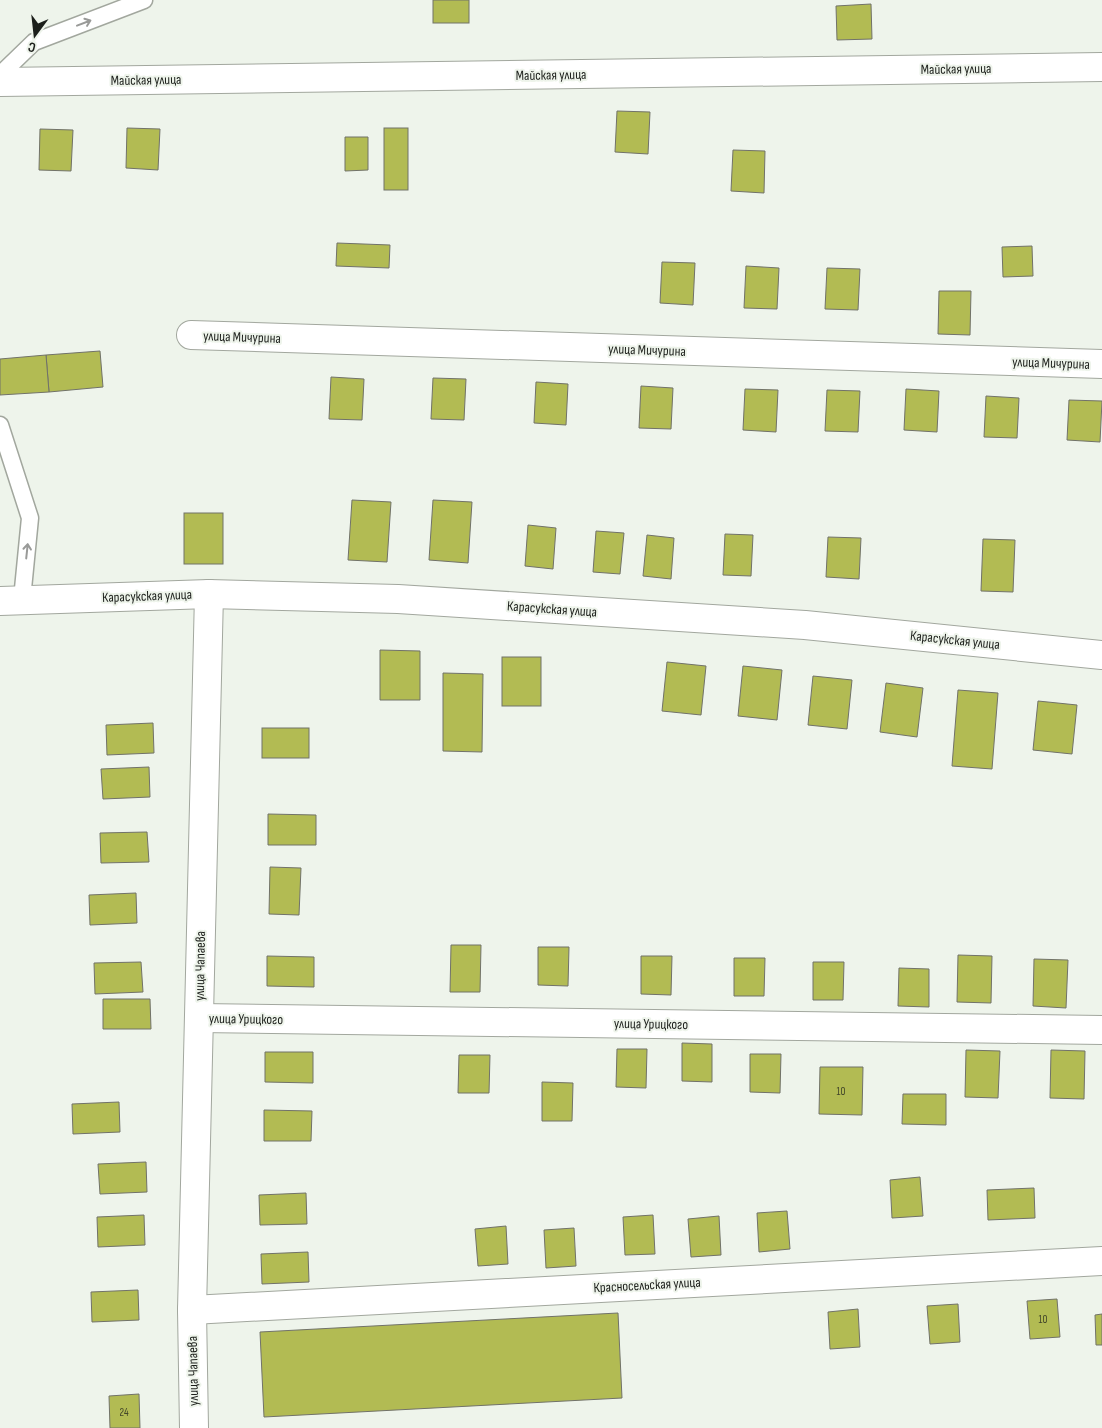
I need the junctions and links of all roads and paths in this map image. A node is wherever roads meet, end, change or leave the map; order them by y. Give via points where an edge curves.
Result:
1 (144, 0) edge
2 (1102, 67) edge
3 (0, 75) edge
4 (0, 82) edge
5 (191, 335) dead end
6 (1102, 364) edge
7 (0, 425) edge
8 (209, 594) junction
9 (11, 600) edge
10 (1102, 655) edge
11 (199, 1018) junction
12 (1102, 1030) edge
13 (1102, 1261) edge
14 (192, 1310) junction
15 (194, 1428) edge

3 -> 1 lane via 34,42
2 - 4 street, Майская улица
5 - 6 street, улица Мичурина
9 -> 7 lane via 30,518
8 - 9 street, Карасукская улица
8 - 10 street, Карасукская улица via 398,599 805,625
8 - 11 street, улица Чапаева
11 - 12 street, улица Урицкого
11 - 14 street, улица Чапаева
13 - 14 street, Красносельская улица
14 - 15 street, улица Чапаева

